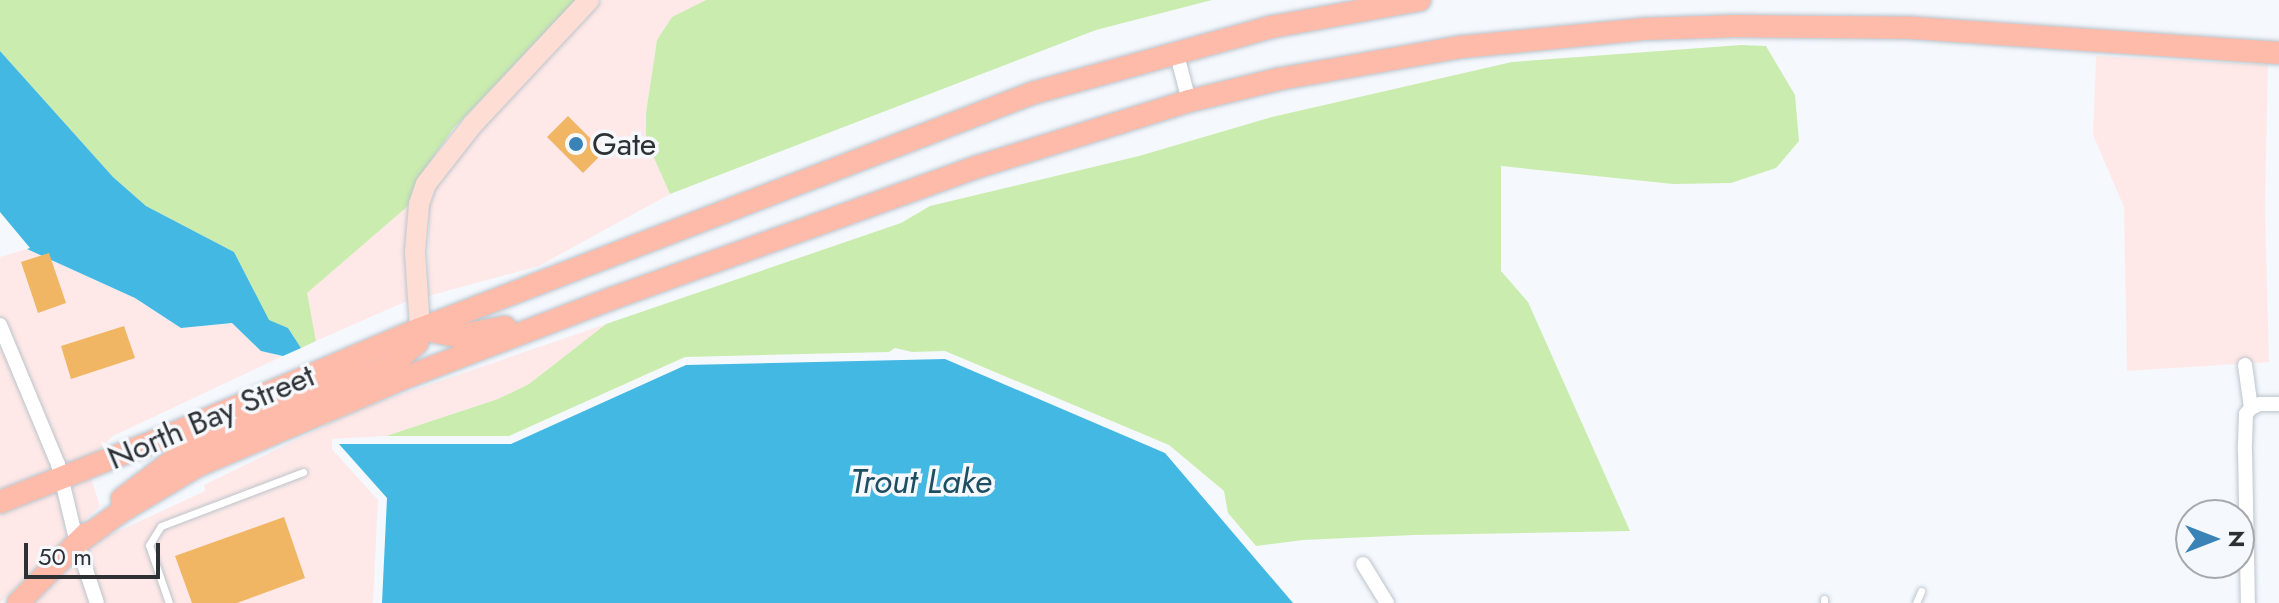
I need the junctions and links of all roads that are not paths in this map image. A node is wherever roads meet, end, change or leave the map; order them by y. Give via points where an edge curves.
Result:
1 (589, 0) edge
2 (1420, 0) edge
3 (1176, 51) junction
4 (2279, 53) edge
5 (1189, 101) junction
6 (616, 297) junction
7 (0, 325) edge
8 (420, 329) junction
9 (2245, 365) dead end
10 (2279, 404) edge
11 (2251, 408) junction
12 (303, 472) dead end
13 (63, 479) junction
14 (1, 501) edge
15 (77, 543) junction
16 (1363, 564) dead end
17 (1921, 591) dead end
18 (18, 603) edge
19 (97, 603) edge
20 (169, 603) edge
21 (1387, 603) edge
22 (1916, 603) edge
23 (2248, 603) edge

1 - 8 main road via 473,124 426,184 415,252
2 - 3 main road, North Bay Street via 1271,27
3 - 5 street
3 - 8 main road, North Bay Street via 964,118
4 - 5 main road via 1913,28 1643,29 1461,47 1279,79
5 - 6 main road via 977,167
6 - 8 main road via 482,333 456,336
6 - 15 main road via 404,378 199,465
7 - 13 street
8 - 13 main road, North Bay Street
8 - 15 main road via 417,343 391,365 175,459 136,484
9 - 11 street
10 - 11 street
11 - 23 street via 2246,414
12 - 20 lane via 161,526 149,545
13 - 14 main road, North Bay Street
13 - 15 street
15 - 18 main road
15 - 19 street
16 - 21 street
17 - 22 lane

